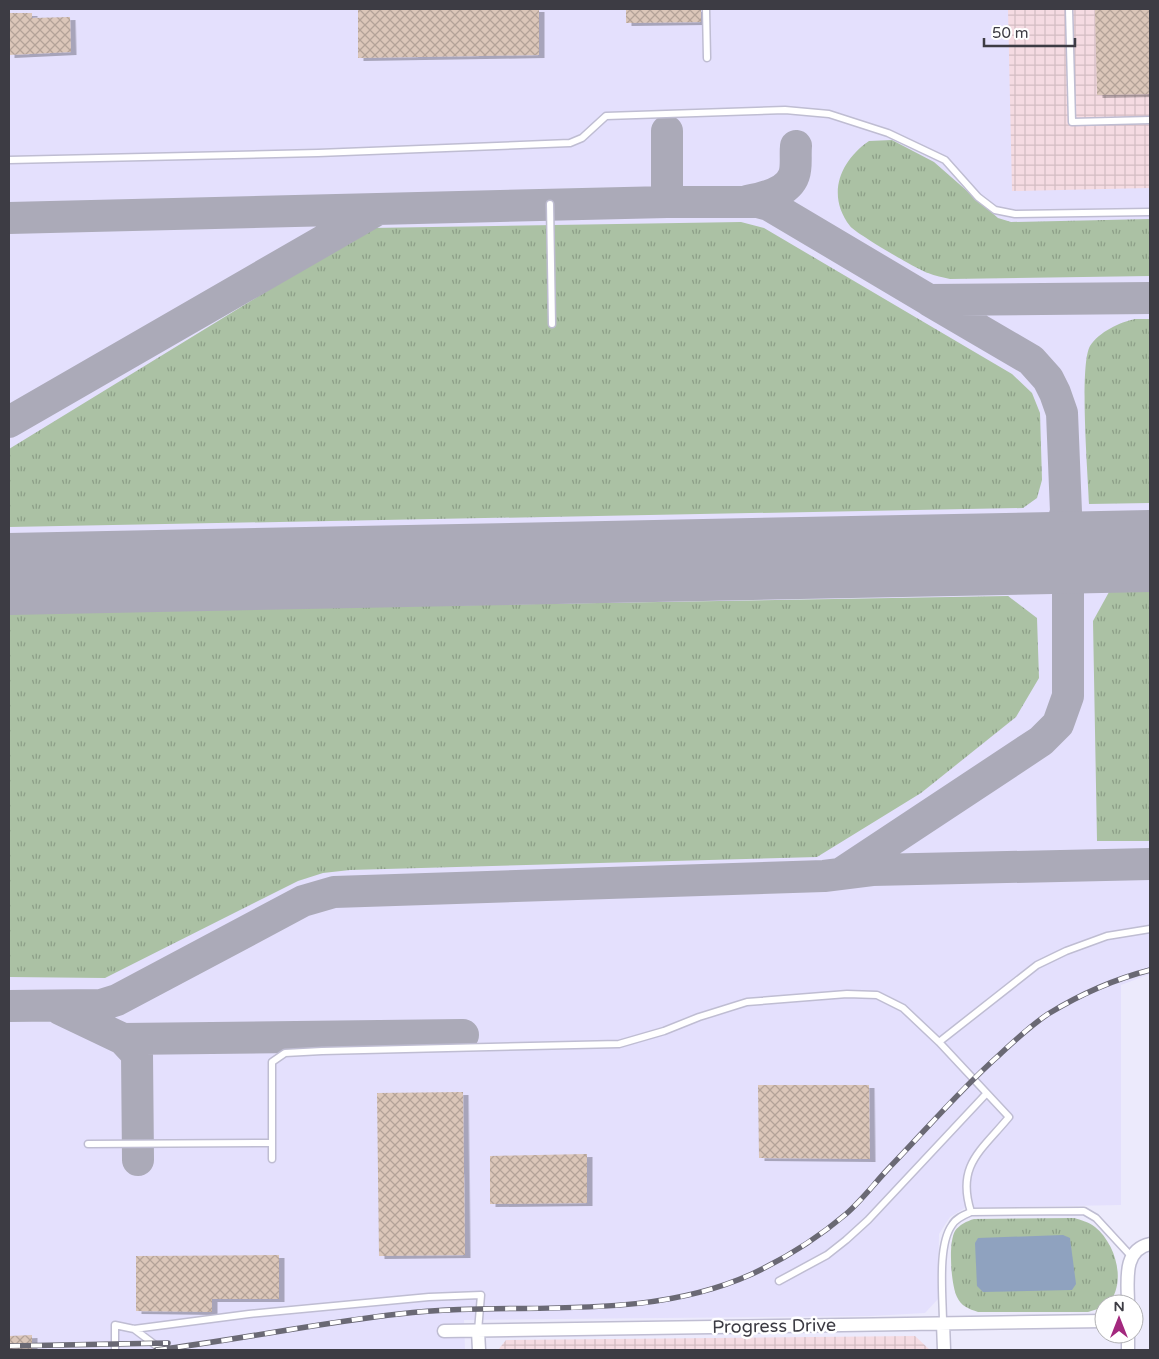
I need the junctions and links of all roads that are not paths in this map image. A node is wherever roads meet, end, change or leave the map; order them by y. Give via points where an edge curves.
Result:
1 (706, 9) edge
2 (1069, 9) edge
3 (707, 58) dead end
4 (1150, 120) edge
5 (9, 160) edge
6 (550, 204) dead end
7 (1150, 212) edge
8 (552, 324) dead end
9 (1150, 929) edge
10 (939, 1042) junction
11 (986, 1094) junction
12 (272, 1143) junction
13 (88, 1144) dead end
14 (272, 1159) dead end
15 (971, 1212) junction
16 (1150, 1244) edge
17 (1135, 1253) junction
18 (779, 1281) dead end
19 (1128, 1294) edge
20 (1094, 1321) edge
21 (943, 1323) junction
22 (134, 1329) junction
23 (444, 1331) dead end
24 (478, 1331) junction
25 (115, 1350) edge
26 (162, 1350) edge
27 (479, 1350) edge
28 (944, 1350) edge

1 - 3 lane
2 - 4 lane via 1072,122
5 - 7 lane via 570,143 582,138 606,116 786,110 829,114 888,133 945,160 994,210 1015,214
6 - 8 lane
9 - 10 lane via 1107,936 1038,965
10 - 11 lane
10 - 12 lane via 903,1008 877,995 847,994 747,1002 619,1044 285,1054 272,1062
11 - 15 lane via 1009,1117 970,1164 966,1174 965,1188
11 - 18 lane via 846,1240 827,1256
12 - 13 lane
12 - 14 lane
15 - 17 lane via 1084,1211
15 - 21 lane via 952,1224 946,1237
16 - 17 street
17 - 19 street via 1128,1266
20 - 21 street, Progress Drive
21 - 24 street, Progress Drive
21 - 28 street
22 - 24 lane via 429,1296 480,1295
22 - 25 lane via 115,1325
22 - 26 lane
23 - 24 street, Progress Drive
24 - 27 street

